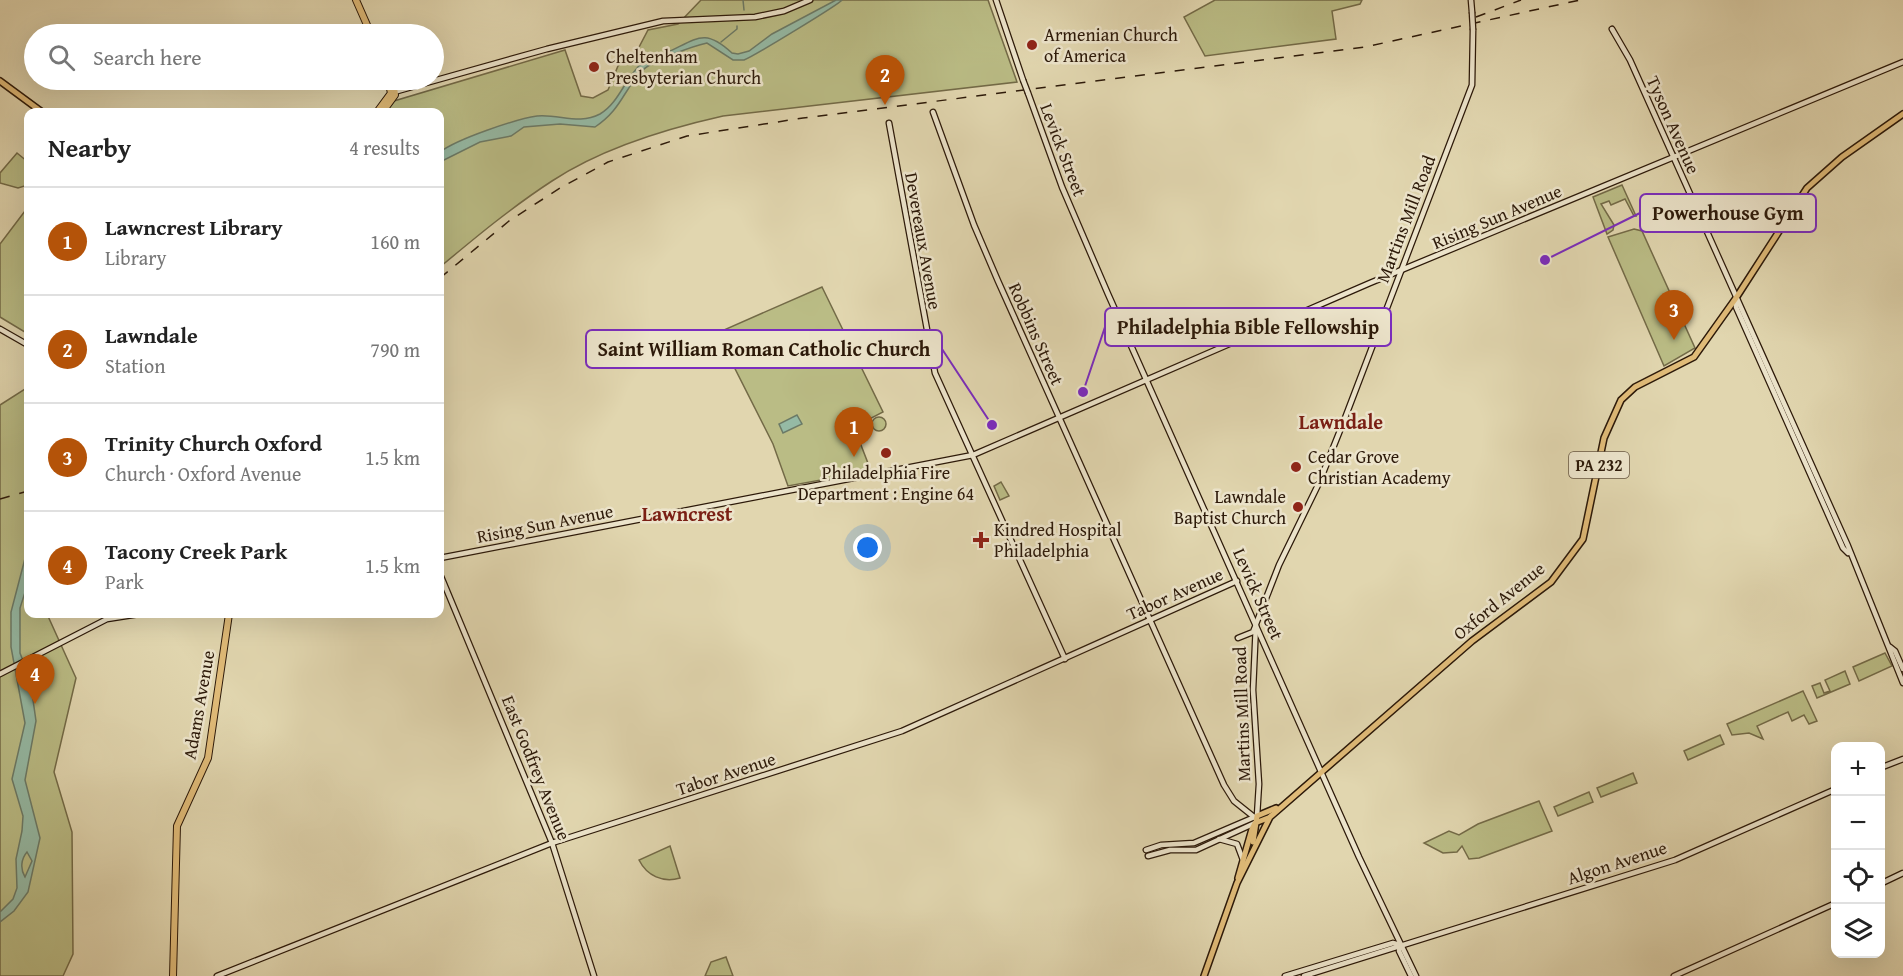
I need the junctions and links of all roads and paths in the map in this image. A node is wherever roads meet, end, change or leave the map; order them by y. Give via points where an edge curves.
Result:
1 (356, 0) edge
2 (810, 0) edge
3 (996, 0) edge
4 (1471, 0) edge
5 (367, 24) edge
6 (1612, 29) dead end
7 (1903, 62) edge
8 (444, 78) edge
9 (0, 81) edge
10 (401, 90) edge
11 (393, 92) junction
12 (31, 106) joint
13 (35, 108) edge
14 (380, 108) edge
15 (384, 108) edge
16 (933, 112) dead end
17 (1903, 114) edge
18 (889, 123) dead end
19 (1672, 157) junction
20 (1401, 271) junction
21 (1736, 298) junction
22 (0, 329) edge
23 (24, 343) edge
24 (1147, 380) junction
25 (1059, 418) junction
26 (973, 455) junction
27 (444, 557) edge
28 (1237, 581) junction
29 (444, 584) edge
30 (113, 618) edge
31 (228, 618) edge
32 (1150, 620) junction
33 (1256, 624) junction
34 (1238, 638) dead end
35 (1890, 647) junction
36 (1065, 659) junction
37 (1903, 669) edge
38 (0, 674) edge
39 (1903, 683) edge
40 (1903, 759) edge
41 (1885, 766) edge
42 (1323, 772) junction
43 (1831, 791) edge
44 (1278, 808) junction
45 (1270, 817) junction
46 (1255, 819) junction
47 (1219, 839) junction
48 (552, 843) junction
49 (1146, 850) dead end
50 (1148, 856) dead end
51 (1249, 856) junction
52 (1243, 861) junction
53 (1903, 873) edge
54 (1885, 882) edge
55 (1237, 883) junction
56 (1834, 904) edge
57 (1400, 945) junction
58 (173, 976) edge
59 (217, 976) edge
60 (594, 976) edge
61 (1205, 976) edge
62 (1284, 976) edge
63 (1304, 976) edge
64 (1413, 976) edge
65 (1674, 976) edge

1 - 5 highway
2 - 8 street via 755,17 667,20
3 - 24 street, Levick Street, bridge via 1062,187
4 - 20 street, Martins Mill Road, bridge via 1472,86
6 - 19 street, Tyson Avenue via 1630,60
7 - 19 street, Rising Sun Avenue
9 - 12 main road
10 - 11 street
11 - 14 highway
11 - 15 highway
12 - 13 main road
16 - 25 street, Robbins Street via 974,225
17 - 21 main road, Oxford Avenue / PA 232 via 1842,157 1807,188
18 - 26 street, Devereaux Avenue via 935,373
19 - 20 street, Rising Sun Avenue
19 - 21 street, Tyson Avenue
20 - 24 street, Rising Sun Avenue
20 - 33 street, Martins Mill Road via 1319,483
21 - 35 street, Tyson Avenue via 1736,308 1848,546
21 - 42 main road, Oxford Avenue / PA 232 via 1694,357 1635,387 1621,400 1604,438 1583,539 1551,582 1472,641
22 - 23 street
24 - 25 street, Rising Sun Avenue
24 - 28 street, Levick Street
25 - 26 street, Rising Sun Avenue
25 - 32 street, Robbins Street
26 - 27 street, Rising Sun Avenue
26 - 36 street, Devereaux Avenue
28 - 32 street, Tabor Avenue
28 - 33 street, Levick Street
29 - 48 street, East Godfrey Avenue
30 - 38 street
31 - 58 highway, Adams Avenue via 208,758 177,826
32 - 36 street, Tabor Avenue
32 - 46 street, Robbins Street via 1226,790
33 - 34 street via 1253,632
33 - 42 street, Levick Street
33 - 46 street, Martins Mill Road via 1253,690 1259,784
35 - 37 street, Tyson Avenue
35 - 39 street, Tyson Avenue
36 - 48 street, Tabor Avenue via 887,737
40 - 41 street
42 - 44 main road, Oxford Avenue / PA 232
42 - 57 street, Levick Street
43 - 57 street, Algon Avenue via 1675,860
44 - 45 main road, Oxford Avenue / PA 232
44 - 46 main road, Oxford Avenue / PA 232
45 - 46 main road, Oxford Avenue
45 - 51 main road, Oxford Avenue / PA 232
46 - 47 street
46 - 49 street via 1194,843 1161,844
46 - 51 main road, Martins Mill Road
46 - 52 main road, Oxford Avenue / PA 232
47 - 50 street via 1196,850
47 - 52 street via 1237,844
48 - 59 street, Tabor Avenue
48 - 60 street, East Godfrey Avenue
51 - 55 main road, Oxford Avenue / PA 232
52 - 55 main road, Oxford Avenue / PA 232
53 - 54 street
55 - 61 main road, Oxford Avenue / PA 232
56 - 65 street
57 - 62 street, Algon Avenue via 1393,943
57 - 63 street, Algon Avenue
57 - 64 street, Levick Street

